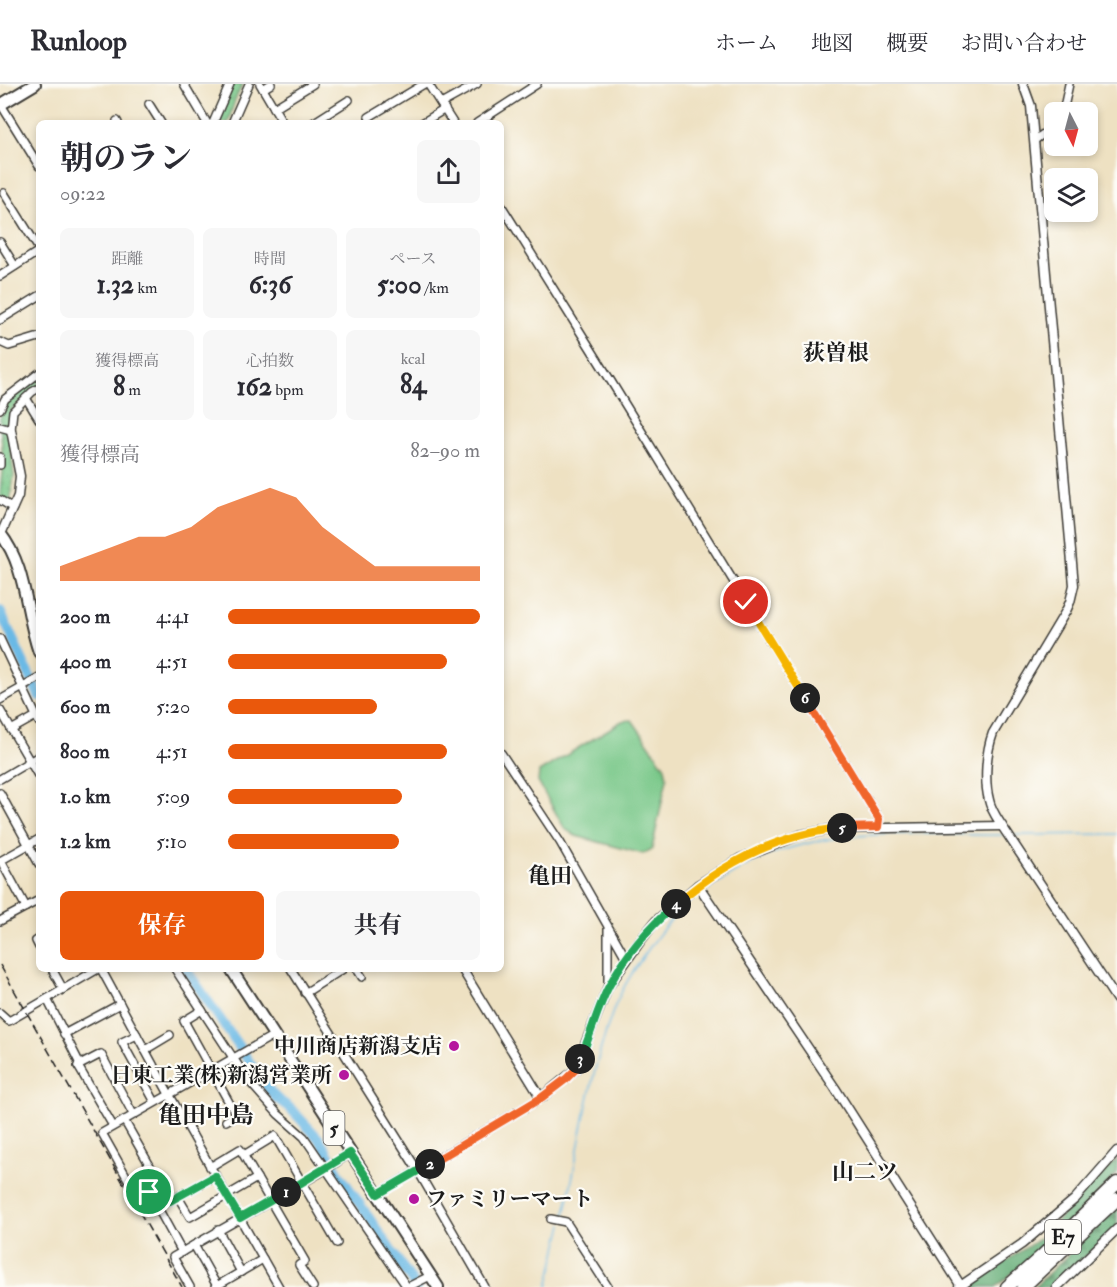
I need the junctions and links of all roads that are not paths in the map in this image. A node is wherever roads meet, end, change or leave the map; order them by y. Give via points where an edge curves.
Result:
1 (35, 84) edge
2 (184, 84) edge
3 (230, 84) edge
4 (249, 84) edge
5 (271, 84) edge
6 (313, 84) edge
7 (426, 84) edge
8 (477, 84) edge
9 (537, 84) edge
10 (1023, 84) edge
11 (1069, 84) edge
12 (261, 87) edge
13 (350, 100) dead end
14 (1065, 102) edge
15 (0, 104) edge
16 (149, 104) dead end
17 (443, 107) junction
18 (274, 108) junction
19 (369, 117) dead end
20 (159, 120) edge
21 (205, 120) edge
22 (214, 120) edge
23 (233, 120) edge
24 (281, 120) edge
25 (318, 120) edge
26 (426, 120) edge
27 (451, 120) edge
28 (482, 120) edge
29 (1044, 133) edge
30 (1035, 140) junction
31 (36, 161) edge
32 (4, 193) dead end
33 (504, 210) edge
34 (0, 242) edge
35 (36, 245) edge
36 (36, 252) edge
37 (15, 266) junction
38 (0, 276) edge
39 (36, 298) edge
40 (0, 320) edge
41 (36, 338) edge
42 (0, 342) edge
43 (36, 375) edge
44 (36, 391) edge
45 (26, 399) junction
46 (0, 409) edge
47 (36, 414) edge
48 (0, 427) edge
49 (11, 430) junction
50 (0, 457) edge
51 (0, 465) edge
52 (0, 500) edge
53 (13, 508) junction
54 (1, 533) edge
55 (0, 639) edge
56 (36, 642) edge
57 (36, 680) edge
58 (26, 685) junction
59 (0, 700) edge
60 (0, 710) edge
61 (36, 713) edge
62 (36, 720) edge
63 (11, 730) junction
64 (36, 758) edge
65 (504, 758) edge
66 (30, 761) junction
67 (36, 772) edge
68 (0, 778) edge
69 (0, 793) edge
70 (878, 827) junction
71 (1004, 828) junction
72 (36, 841) edge
73 (29, 845) junction
74 (36, 858) edge
75 (0, 861) edge
76 (699, 887) junction
77 (36, 902) edge
78 (26, 907) junction
79 (0, 921) edge
80 (608, 926) junction
81 (626, 958) junction
82 (54, 972) edge
83 (94, 972) edge
84 (101, 972) edge
85 (177, 972) edge
86 (233, 972) edge
87 (293, 972) edge
88 (338, 972) edge
89 (359, 972) edge
90 (464, 972) edge
91 (362, 977) dead end
92 (609, 987) junction
93 (63, 989) junction
94 (305, 993) junction
95 (47, 999) junction
96 (1117, 1000) edge
97 (120, 1004) junction
98 (202, 1010) junction
99 (0, 1012) edge
100 (64, 1034) junction
101 (137, 1035) junction
102 (170, 1035) dead end
103 (274, 1035) junction
104 (146, 1050) junction
105 (233, 1057) junction
106 (78, 1066) junction
107 (211, 1070) junction
108 (169, 1094) junction
109 (541, 1098) junction
110 (155, 1102) junction
111 (134, 1114) junction
112 (124, 1120) junction
113 (226, 1121) dead end
114 (113, 1126) junction
115 (1117, 1151) edge
116 (350, 1153) junction
117 (244, 1155) junction
118 (210, 1167) junction
119 (325, 1170) junction
120 (418, 1171) junction
121 (215, 1176) junction
122 (257, 1178) junction
123 (302, 1183) junction
124 (1117, 1183) edge
125 (161, 1186) junction
126 (149, 1192) junction
127 (378, 1194) junction
128 (226, 1196) junction
129 (178, 1197) junction
130 (1117, 1199) edge
131 (271, 1201) junction
132 (240, 1218) junction
133 (550, 1220) dead end
134 (1117, 1229) edge
135 (218, 1230) junction
136 (337, 1243) dead end
137 (194, 1245) junction
138 (182, 1251) junction
139 (263, 1259) junction
140 (241, 1272) junction
141 (430, 1276) junction
142 (216, 1286) edge
143 (190, 1287) edge
144 (279, 1287) edge
145 (313, 1287) edge
146 (407, 1287) edge
147 (438, 1287) edge
148 (485, 1287) edge
149 (608, 1287) edge
150 (960, 1287) edge
151 (1006, 1287) edge
152 (1023, 1287) edge
153 (1057, 1287) edge

1 - 15 main road
2 - 21 street
3 - 22 street
4 - 23 street
5 - 12 street
6 - 18 street
7 - 17 street
7 - 19 street
8 - 17 street
9 - 28 street
10 - 30 street via 1031,106
11 - 14 street
12 - 18 street
13 - 25 street
15 - 31 street
16 - 20 street
17 - 26 street
17 - 27 street
18 - 24 street
29 - 30 street
30 - 71 street via 1074,585 1066,611 990,741 988,791 992,810
32 - 35 street
33 - 70 street via 879,819
34 - 37 street
36 - 37 street
37 - 38 street
39 - 40 street
41 - 42 street via 9,346
43 - 46 street via 5,399
44 - 45 street
45 - 47 street
45 - 49 street via 13,411
48 - 49 street
49 - 53 street via 20,476
50 - 51 street
52 - 53 street
53 - 54 street
54 - 56 main road via 17,563
55 - 58 street
57 - 58 street
58 - 59 street
58 - 61 street
60 - 63 street
62 - 63 street
63 - 66 street
64 - 66 street
65 - 80 street via 560,842
66 - 67 street
66 - 68 street
69 - 73 street
70 - 71 street
70 - 76 street via 832,829 792,838 741,858
71 - 96 street
72 - 73 street
73 - 74 street
73 - 75 street
75 - 78 street
76 - 81 street via 656,921
76 - 150 street via 835,1088
77 - 78 street
78 - 79 street
80 - 81 street
80 - 92 street
81 - 92 street
82 - 93 street
83 - 93 street
84 - 97 street
85 - 98 street
86 - 103 main road, 5
87 - 94 street
88 - 94 street
89 - 91 street
90 - 109 street
92 - 109 street via 575,1070
93 - 95 street
94 - 120 street
95 - 99 street via 9,1021
95 - 100 street
97 - 100 street
97 - 101 street
98 - 105 street
98 - 107 street via 184,1021
100 - 106 street
101 - 104 street
101 - 110 street via 122,1042
102 - 104 street
103 - 105 street
103 - 116 main road, 5
104 - 108 street
105 - 107 street
105 - 119 street via 262,1098 304,1137
106 - 111 street via 100,1054
106 - 114 street
107 - 108 street
107 - 113 street via 236,1115
108 - 110 street
108 - 118 street
109 - 120 street
110 - 111 street
111 - 112 street
112 - 114 street
112 - 125 street
114 - 126 street via 102,1132 138,1197
115 - 150 street via 1066,1206 1022,1244
116 - 119 street
116 - 127 main road, 5
117 - 118 street via 240,1149
117 - 122 street
117 - 123 street via 275,1136
118 - 121 street
119 - 123 street
119 - 146 street
120 - 127 street
120 - 148 street
121 - 128 street
121 - 129 street
122 - 128 street
122 - 131 street
123 - 131 street
123 - 136 street
124 - 151 highway, E7
125 - 126 street
125 - 129 street via 170,1201
126 - 138 street
127 - 141 main road, 5
128 - 129 street via 190,1217
128 - 132 street
130 - 152 highway, E7
131 - 132 street
131 - 145 street via 305,1260 299,1265
132 - 135 street
132 - 139 street
133 - 149 street via 566,1222
134 - 153 street
135 - 137 street
135 - 140 street
137 - 138 street
137 - 142 street
138 - 143 street via 173,1257
139 - 140 street
139 - 144 street
140 - 142 street
141 - 146 street
141 - 147 main road, 5

